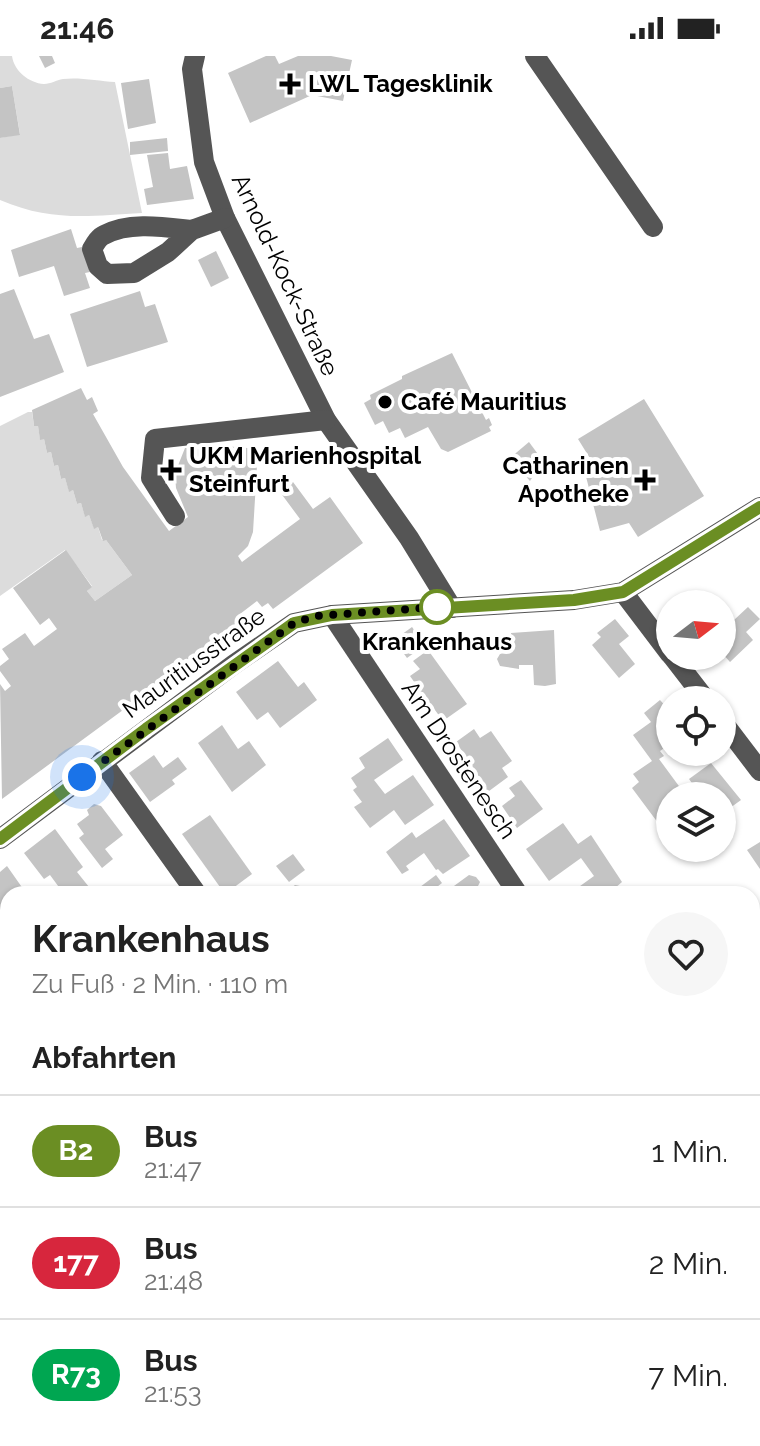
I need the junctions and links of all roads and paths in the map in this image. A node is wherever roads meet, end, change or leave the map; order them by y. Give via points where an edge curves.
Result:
1 (195, 56) edge
2 (535, 56) edge
3 (225, 218) junction
4 (653, 227) dead end
5 (192, 230) dead end
6 (326, 420) junction
7 (760, 507) edge
8 (175, 516) dead end
9 (623, 592) junction
10 (452, 608) junction
11 (332, 615) junction
12 (656, 635) edge
13 (683, 670) edge
14 (695, 686) edge
15 (736, 738) edge
16 (102, 761) junction
17 (759, 767) edge
18 (0, 839) edge
19 (191, 886) edge
20 (513, 886) edge

1 - 3 street, Arnold-Kock-Straße via 192,69 204,162
2 - 4 street
3 - 5 street
3 - 6 street, Arnold-Kock-Straße
6 - 8 street via 155,439 151,478
6 - 10 street, Arnold-Kock-Straße
7 - 9 street, Mauritiusstraße
9 - 10 street, Mauritiusstraße
9 - 12 street
10 - 11 street, Mauritiusstraße
11 - 16 street, Mauritiusstraße via 294,623
11 - 20 street, Am Drostenesch
13 - 14 street
15 - 17 street
16 - 18 street, Mauritiusstraße
16 - 19 street

